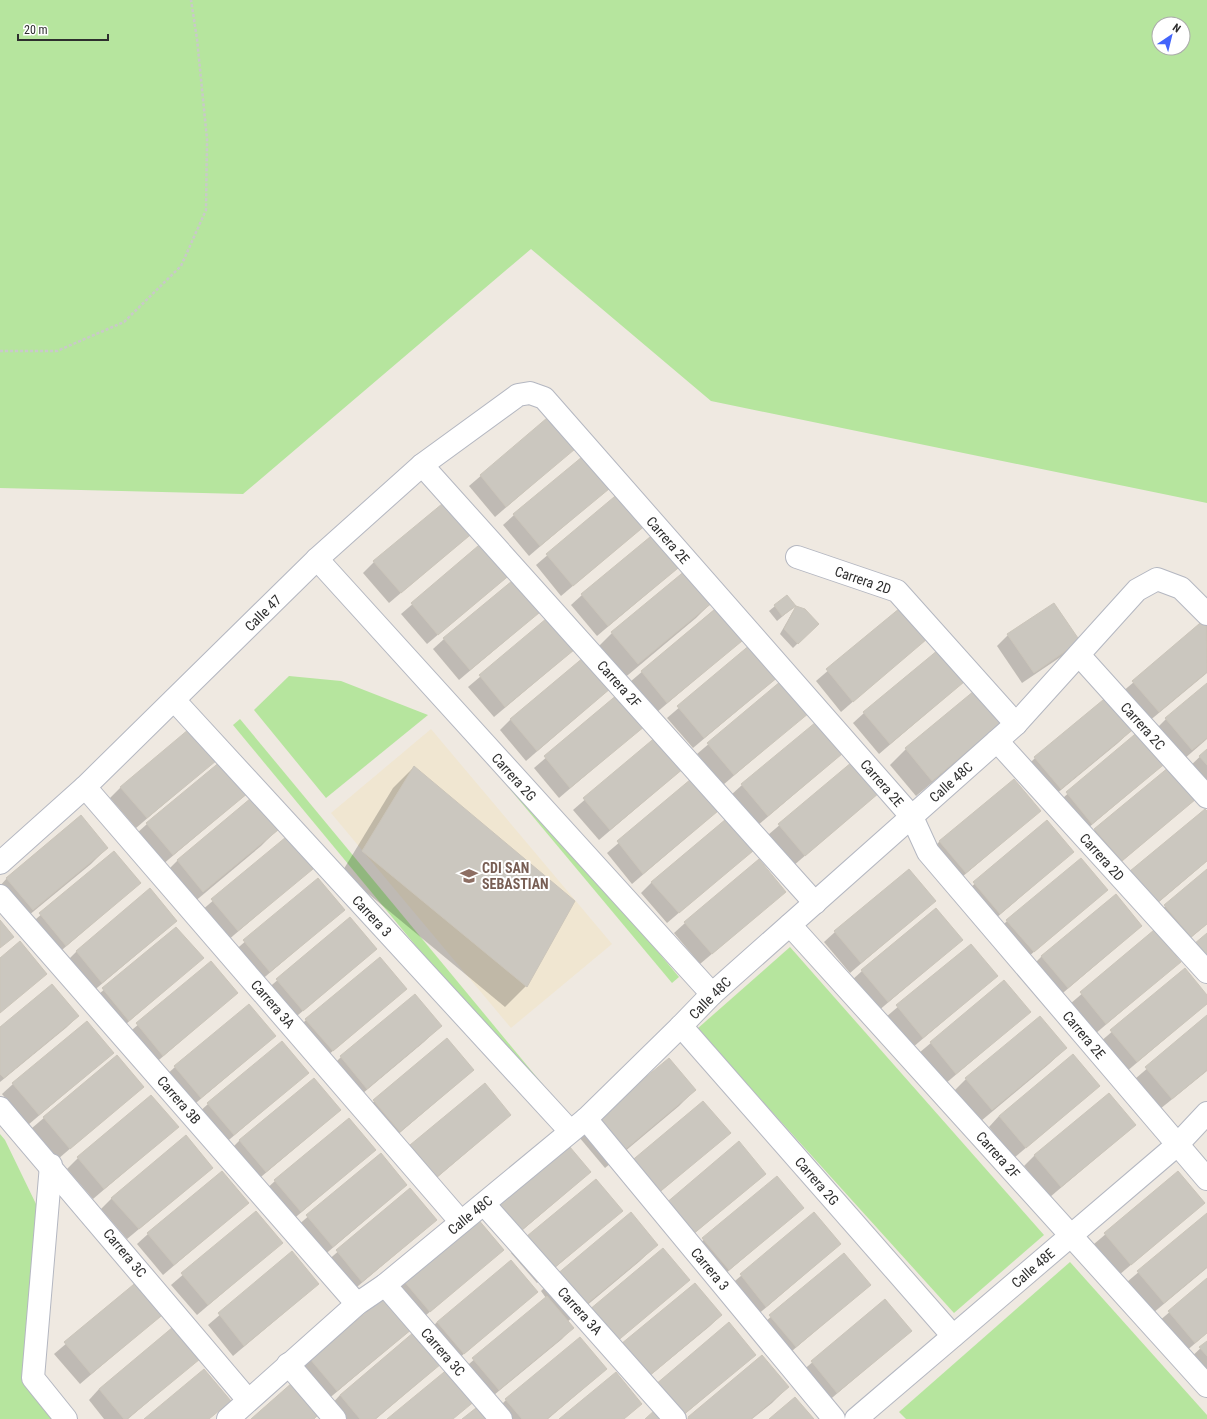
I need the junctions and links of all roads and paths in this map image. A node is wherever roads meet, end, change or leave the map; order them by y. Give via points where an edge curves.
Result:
1 (191, 0) edge
2 (0, 351) edge
3 (544, 398) joint
4 (422, 465) junction
5 (797, 557) dead end
6 (317, 559) junction
7 (1207, 614) edge
8 (1079, 654) junction
9 (174, 700) junction
10 (1016, 724) junction
11 (996, 742) junction
12 (85, 787) junction
13 (1207, 797) edge
14 (912, 817) junction
15 (0, 863) edge
16 (0, 896) edge
17 (815, 903) junction
18 (790, 925) junction
19 (1207, 972) edge
20 (712, 994) junction
21 (681, 1026) junction
22 (0, 1108) edge
23 (1207, 1113) edge
24 (578, 1125) junction
25 (1177, 1144) junction
26 (51, 1166) junction
27 (1207, 1179) edge
28 (484, 1204) junction
29 (461, 1222) junction
30 (1071, 1235) junction
31 (385, 1285) junction
32 (357, 1304) junction
33 (953, 1336) junction
34 (288, 1364) junction
35 (1207, 1386) edge
36 (248, 1400) junction
37 (66, 1419) edge
38 (228, 1419) edge
39 (335, 1419) edge
40 (501, 1419) edge
41 (675, 1419) edge
42 (834, 1419) edge
43 (857, 1419) edge

1 - 2 path via 207,139 206,210 181,266 124,322 57,351
3 - 4 street, Calle 47 via 530,393 518,395
3 - 14 street, Carrera 2E
4 - 6 street, Calle 47
4 - 17 street, Carrera 2F
5 - 10 street, Carrera 2D via 897,592
6 - 9 street, Calle 47
6 - 20 street, Carrera 2G
7 - 8 street, Calle 48C via 1181,588 1157,579 1137,590
8 - 10 street, Calle 48C
8 - 13 street, Carrera 2C
9 - 12 street, Calle 47
9 - 24 street, Carrera 3
10 - 11 street, Calle 48C
11 - 14 street, Calle 48C
11 - 19 street, Carrera 2D
12 - 15 street, Calle 47
12 - 29 street, Carrera 3A
14 - 17 street, Calle 48C
14 - 25 street, Carrera 2E via 928,852
16 - 32 street, Carrera 3B
17 - 18 street, Calle 48C
18 - 20 street, Calle 48C
18 - 30 street, Carrera 2F
20 - 21 street, Calle 48C
21 - 24 street, Calle 48C
21 - 33 street, Carrera 2G
22 - 26 street, Carrera 3C
23 - 25 street, Calle 48E
24 - 28 street, Calle 48C
24 - 42 street, Carrera 3
25 - 27 street, Carrera 2E
25 - 30 street, Calle 48E
26 - 36 street, Carrera 3C
26 - 37 street via 33,1378
28 - 29 street, Calle 48C
28 - 41 street, Carrera 3A
29 - 31 street, Calle 48C
30 - 33 street, Calle 48E
30 - 35 street, Carrera 2F
31 - 32 street, Calle 48C
31 - 40 street, Carrera 3C
32 - 34 street, Calle 48C
33 - 43 street, Calle 48E
34 - 36 street, Calle 48C
34 - 39 street
36 - 38 street, Calle 48C

